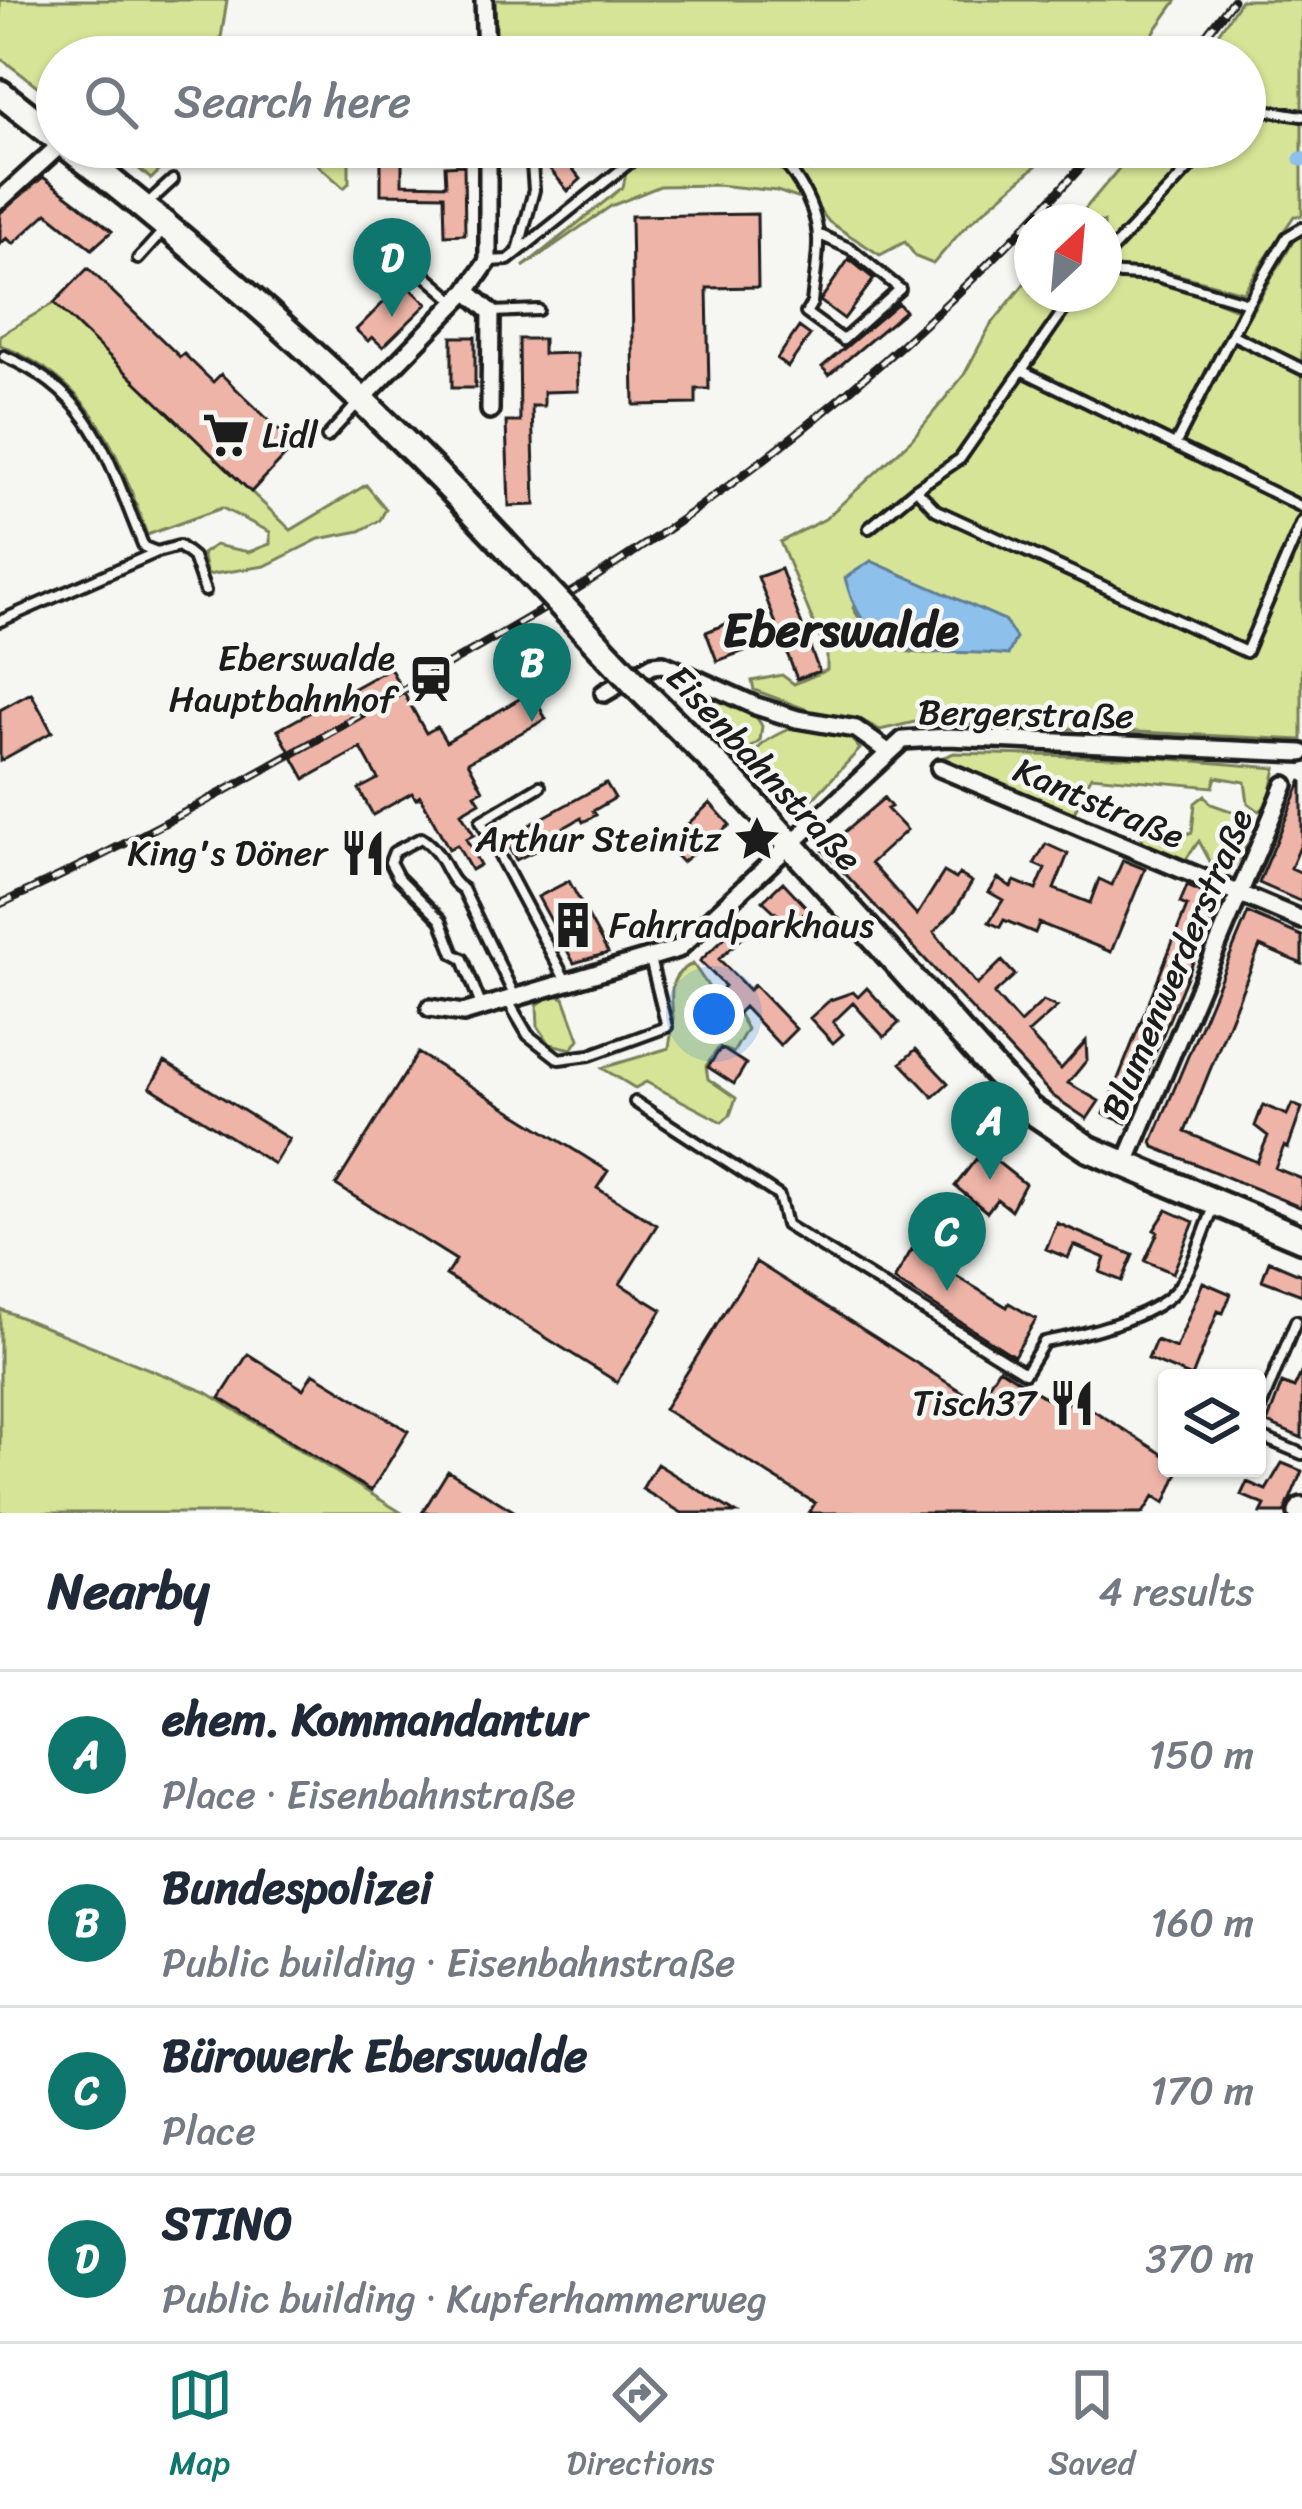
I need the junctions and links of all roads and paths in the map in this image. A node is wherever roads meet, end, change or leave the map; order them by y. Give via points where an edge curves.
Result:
1 (484, 0) edge
2 (485, 36) edge
3 (0, 94) edge
4 (1266, 110) edge
5 (1302, 116) edge
6 (36, 124) edge
7 (36, 165) edge
8 (94, 168) edge
9 (488, 168) edge
10 (532, 168) edge
11 (622, 168) edge
12 (790, 168) edge
13 (1189, 168) edge
14 (173, 180) dead end
15 (0, 200) edge
16 (143, 208) junction
17 (166, 226) junction
18 (1302, 228) edge
19 (818, 234) junction
20 (1122, 240) edge
21 (517, 252) junction
22 (138, 259) dead end
23 (406, 260) dead end
24 (488, 261) junction
25 (1122, 274) edge
26 (461, 297) junction
27 (1247, 303) junction
28 (538, 310) dead end
29 (491, 312) junction
30 (1063, 312) edge
31 (1233, 335) junction
32 (4, 356) dead end
33 (1302, 369) edge
34 (1023, 370) junction
35 (362, 399) junction
36 (490, 410) dead end
37 (327, 437) dead end
38 (1175, 445) junction
39 (916, 489) junction
40 (1302, 507) edge
41 (1302, 522) edge
42 (869, 528) dead end
43 (158, 552) junction
44 (205, 590) dead end
45 (0, 621) edge
46 (604, 693) dead end
47 (888, 752) junction
48 (1302, 753) edge
49 (940, 768) dead end
50 (1285, 785) dead end
51 (540, 787) dead end
52 (789, 845) junction
53 (1238, 893) junction
54 (1302, 920) edge
55 (650, 959) junction
56 (567, 983) junction
57 (512, 1000) junction
58 (430, 1008) dead end
59 (482, 1008) junction
60 (635, 1102) dead end
61 (1125, 1165) junction
62 (1216, 1204) junction
63 (1302, 1239) edge
64 (1296, 1321) dead end
65 (1266, 1395) edge
66 (1266, 1439) edge
67 (1302, 1454) edge

1 - 2 street
3 - 6 main road
4 - 5 lane
7 - 15 street
8 - 16 main road, Eisenbahnstraße
9 - 24 street
10 - 21 lane
11 - 21 lane
12 - 19 lane
13 - 20 lane
14 - 16 lane
16 - 17 main road, Eisenbahnstraße
17 - 22 lane
17 - 35 main road, Eisenbahnstraße
18 - 27 lane via 1287,237
19 - 19 lane via 900,289 843,340 806,313
21 - 24 lane
23 - 26 lane
24 - 26 street
25 - 27 lane
26 - 29 street
26 - 35 street
27 - 31 lane
28 - 29 lane
29 - 36 street
30 - 34 lane
31 - 33 lane
31 - 38 lane
32 - 43 lane via 46,377 80,409 144,547
34 - 38 lane
34 - 39 lane via 960,459
35 - 37 lane
35 - 52 main road, Eisenbahnstraße, bridge
38 - 40 lane
39 - 41 lane via 936,510 1246,652
39 - 42 lane
43 - 44 lane via 179,546 193,557
43 - 45 lane
46 - 47 street, Eisenbahnstraße via 663,664 756,706 856,729
47 - 48 street, Bergerstraße via 914,737 948,737
47 - 52 street, Bergerstraße
49 - 53 street, Kantstraße
50 - 53 street, Blumenwerderstraße
51 - 56 lane via 481,821
52 - 55 street, Bergerstraße via 678,949
52 - 61 main road, Eisenbahnstraße via 1008,1089 1057,1130
53 - 54 street, Kantstraße
53 - 61 street, Blumenwerderstraße
55 - 56 street, Bergerstraße
55 - 57 lane via 667,1027 590,1055 559,1059 528,1036
56 - 57 street, Bergerstraße
57 - 59 street, Bergerstraße
57 - 59 lane via 464,889 421,838 390,862 441,920
58 - 59 street, Bergerstraße
60 - 62 lane via 779,1196 786,1226 1025,1373 1045,1342 1158,1305 1174,1292
61 - 62 main road, Eisenbahnstraße
62 - 63 main road, Eisenbahnstraße
64 - 65 lane
66 - 67 lane

